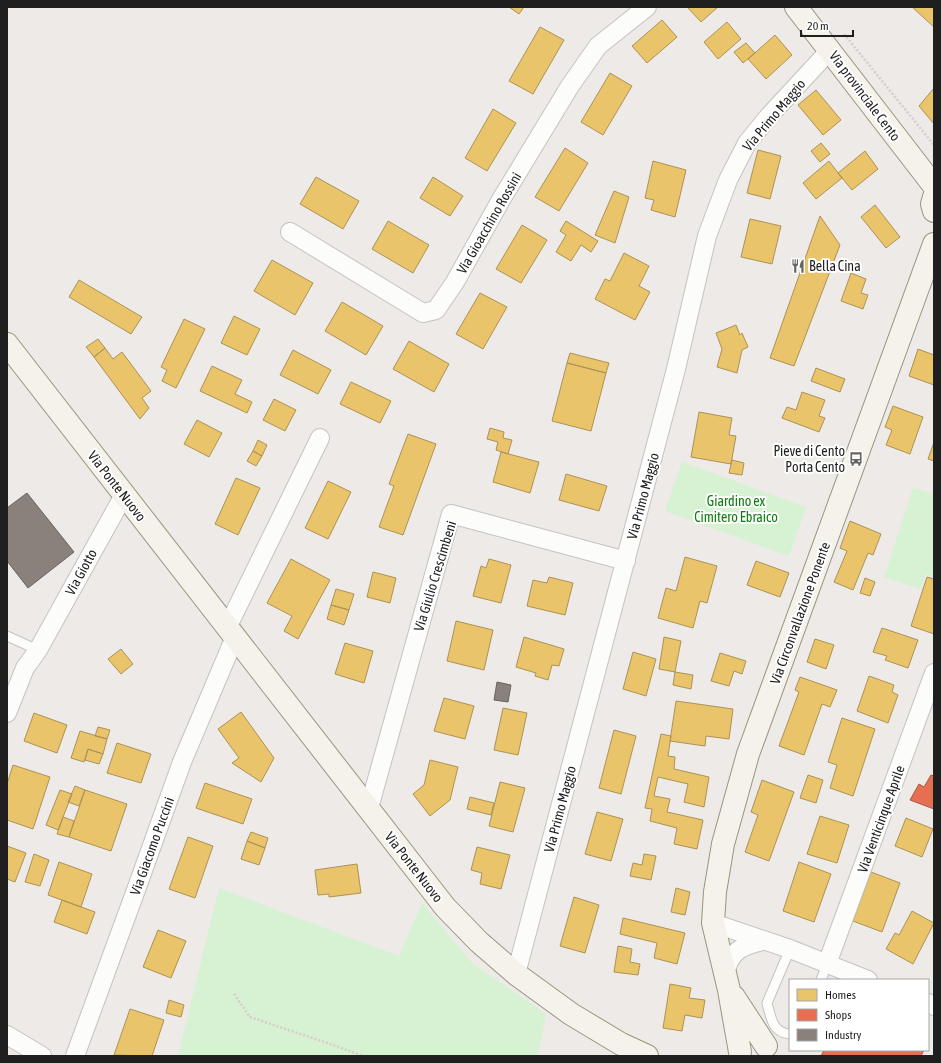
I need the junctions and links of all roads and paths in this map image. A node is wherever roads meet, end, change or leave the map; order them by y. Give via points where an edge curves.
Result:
1 (647, 7) edge
2 (796, 7) edge
3 (841, 31) dead end
4 (830, 50) junction
5 (934, 145) edge
6 (934, 186) edge
7 (934, 197) edge
8 (934, 211) edge
9 (290, 232) dead end
10 (934, 244) edge
11 (7, 344) edge
12 (320, 438) dead end
13 (124, 495) junction
14 (626, 561) junction
15 (231, 633) junction
16 (7, 636) edge
17 (38, 650) junction
18 (934, 673) edge
19 (7, 713) edge
20 (369, 808) junction
21 (713, 923) junction
22 (762, 941) junction
23 (790, 950) junction
24 (824, 972) edge
25 (516, 974) junction
26 (862, 979) edge
27 (727, 982) junction
28 (234, 994) dead end
29 (789, 1034) edge
30 (7, 1035) edge
31 (620, 1050) edge
32 (773, 1051) edge
33 (738, 1054) edge
34 (42, 1056) edge
35 (74, 1056) edge
36 (363, 1056) edge
37 (647, 1056) edge

1 - 9 street, Via Gioacchino Rossini via 598,46 570,86 436,310 423,312
2 - 4 main road, Via provinciale Cento
3 - 5 path
4 - 6 main road, Via provinciale Cento
4 - 14 street, Via Primo Maggio via 746,143 728,180 707,236 676,369
7 - 8 main road
10 - 21 main road, Via Circonvallazione Ponente via 748,754 723,844
11 - 13 main road, Via Ponte Nuovo
12 - 15 street
13 - 15 main road, Via Ponte Nuovo
13 - 17 street, Via Giotto
14 - 20 street, Via Giulio Crescimbeni via 451,514
14 - 25 street, Via Primo Maggio
15 - 20 main road, Via Ponte Nuovo
15 - 35 street, Via Giacomo Puccini
16 - 17 lane
17 - 19 street, Via Giotto via 25,668
18 - 24 street, Via Venticinque Aprile
20 - 25 main road, Via Ponte Nuovo via 446,907 479,942
21 - 22 street
21 - 27 main road, Via Circonvallazione Ponente
22 - 23 street
22 - 27 street via 739,948 730,960
23 - 24 street
23 - 29 lane via 767,1003 775,1027
24 - 26 street
25 - 31 main road, Via Ponte Nuovo
27 - 32 main road, Via Circonvallazione Ponente
27 - 33 main road, Via Circonvallazione Ponente
28 - 36 path via 250,1017
30 - 34 street
31 - 37 main road, Via Ponte Nuovo
32 - 33 main road via 752,1046

